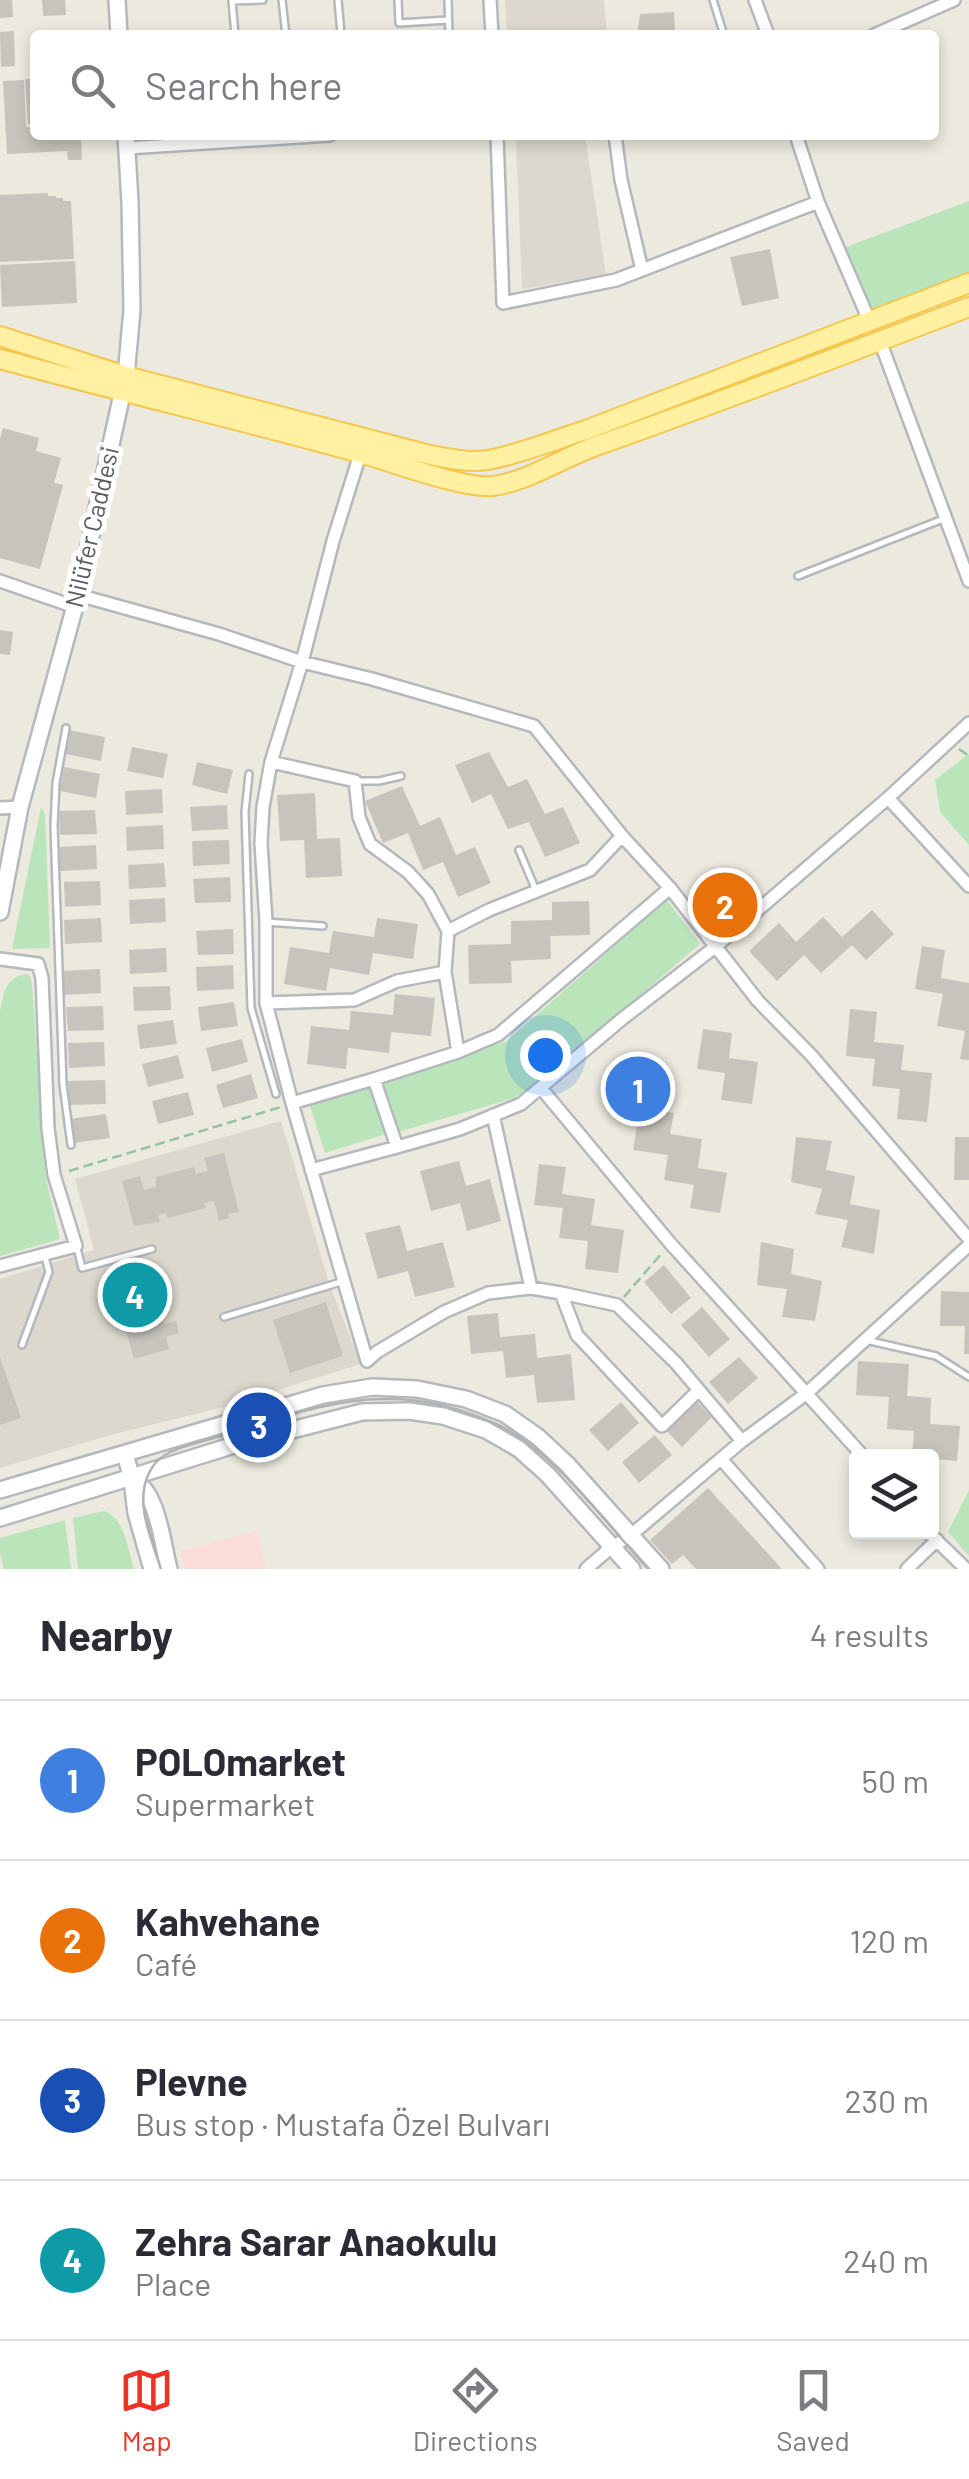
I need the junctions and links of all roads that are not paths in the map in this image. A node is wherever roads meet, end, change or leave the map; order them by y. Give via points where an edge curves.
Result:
1 (118, 0) edge
2 (262, 0) edge
3 (282, 0) edge
4 (338, 0) edge
5 (398, 0) edge
6 (448, 0) edge
7 (490, 0) edge
8 (713, 0) edge
9 (755, 0) edge
10 (954, 0) edge
11 (448, 20) junction
12 (119, 30) edge
13 (235, 30) edge
14 (285, 30) edge
15 (342, 30) edge
16 (449, 30) edge
17 (492, 30) edge
18 (722, 30) edge
19 (766, 30) edge
20 (885, 30) edge
21 (184, 140) edge
22 (498, 140) edge
23 (617, 140) edge
24 (798, 140) edge
25 (126, 142) edge
26 (818, 202) junction
27 (642, 270) junction
28 (969, 283) edge
29 (969, 307) edge
30 (868, 320) junction
31 (0, 336) edge
32 (880, 340) junction
33 (0, 359) edge
34 (124, 384) junction
35 (362, 446) junction
36 (946, 518) junction
37 (798, 576) dead end
38 (0, 581) edge
39 (969, 581) edge
40 (76, 601) junction
41 (302, 662) junction
42 (969, 723) edge
43 (66, 728) dead end
44 (271, 762) junction
45 (248, 774) dead end
46 (401, 776) dead end
47 (355, 781) junction
48 (888, 798) junction
49 (20, 807) junction
50 (0, 808) edge
51 (622, 836) junction
52 (520, 850) dead end
53 (969, 886) edge
54 (670, 888) junction
55 (536, 891) junction
56 (0, 912) edge
57 (266, 922) junction
58 (323, 926) dead end
59 (448, 932) junction
60 (715, 947) junction
61 (0, 959) edge
62 (445, 972) junction
63 (266, 1003) junction
64 (458, 1052) junction
65 (374, 1079) junction
66 (540, 1088) junction
67 (276, 1094) dead end
68 (292, 1103) junction
69 (493, 1115) junction
70 (71, 1145) dead end
71 (397, 1147) junction
72 (312, 1170) junction
73 (969, 1242) edge
74 (76, 1246) junction
75 (152, 1248) dead end
76 (44, 1254) junction
77 (0, 1266) edge
78 (344, 1281) junction
79 (531, 1288) junction
80 (560, 1293) junction
81 (224, 1317) dead end
82 (868, 1340) junction
83 (22, 1345) dead end
84 (367, 1360) junction
85 (969, 1377) edge
86 (372, 1386) junction
87 (699, 1390) junction
88 (807, 1393) junction
89 (742, 1441) junction
90 (857, 1449) edge
91 (125, 1454) junction
92 (721, 1459) junction
93 (132, 1478) junction
94 (0, 1490) edge
95 (0, 1518) edge
96 (631, 1535) junction
97 (931, 1539) edge
98 (936, 1539) edge
99 (613, 1547) junction
100 (152, 1569) edge
101 (169, 1569) edge
102 (586, 1569) edge
103 (632, 1569) edge
104 (661, 1569) edge
105 (818, 1569) edge
106 (907, 1569) edge
107 (966, 1569) edge

1 - 12 main road
2 - 13 lane via 232,2
3 - 14 lane
4 - 15 lane
5 - 11 lane via 399,23
6 - 11 lane
7 - 17 street
8 - 18 lane
9 - 19 street
10 - 20 street
11 - 16 lane
21 - 25 street
22 - 27 street via 503,303
23 - 27 street
24 - 26 street
25 - 34 main road, Nilüfer Caddesi via 132,310
26 - 27 street
26 - 30 street
28 - 30 main road
29 - 32 main road
30 - 35 main road via 586,430 486,460
31 - 34 main road
32 - 35 main road via 492,486 471,485
32 - 36 street
33 - 34 main road
34 - 35 main road
34 - 40 main road, Nilüfer Caddesi
35 - 41 street
36 - 37 lane
36 - 39 street
38 - 40 street
40 - 41 street via 219,634
40 - 49 main road, Nilüfer Caddesi
41 - 44 street
41 - 51 street via 534,726
42 - 48 street
43 - 70 lane via 54,826
44 - 47 street
44 - 57 street via 261,843
45 - 67 lane via 252,1008
46 - 47 lane
47 - 59 street via 358,818 370,844 428,894
48 - 53 street
48 - 60 street
49 - 50 street
49 - 56 main road, Nilüfer Caddesi
51 - 54 street
51 - 55 street via 590,870
52 - 55 lane
54 - 60 street
54 - 64 street via 498,1036
55 - 59 street
57 - 58 lane
57 - 63 street
59 - 62 street
60 - 66 street
60 - 73 street
61 - 74 street via 38,964 42,978 48,1128 54,1175
62 - 63 street via 398,981 354,1000
62 - 64 street
63 - 68 street
64 - 65 street
65 - 68 street
65 - 71 street
66 - 69 street
66 - 88 street
68 - 72 street
69 - 71 street
69 - 79 street
71 - 72 street
72 - 78 street
73 - 82 street
74 - 75 lane via 82,1268
74 - 76 street
76 - 77 street
76 - 83 lane via 49,1272
78 - 81 lane
78 - 84 street
79 - 80 street
79 - 84 street via 488,1293 444,1312
80 - 87 street via 617,1306
80 - 87 street via 577,1335 662,1426
82 - 85 lane via 936,1356
82 - 88 street
84 - 86 street
86 - 91 main road
86 - 96 main road via 466,1399 504,1414 567,1464
87 - 89 street
88 - 89 street
88 - 90 street
89 - 92 street
91 - 93 main road
91 - 94 main road
92 - 96 street
92 - 105 street
93 - 95 main road
93 - 99 main road via 362,1412 409,1411 486,1430 519,1449
93 - 100 main road
93 - 101 main road via 150,1497
96 - 99 street
96 - 104 main road
97 - 106 street
98 - 107 street
99 - 102 street
99 - 103 main road

